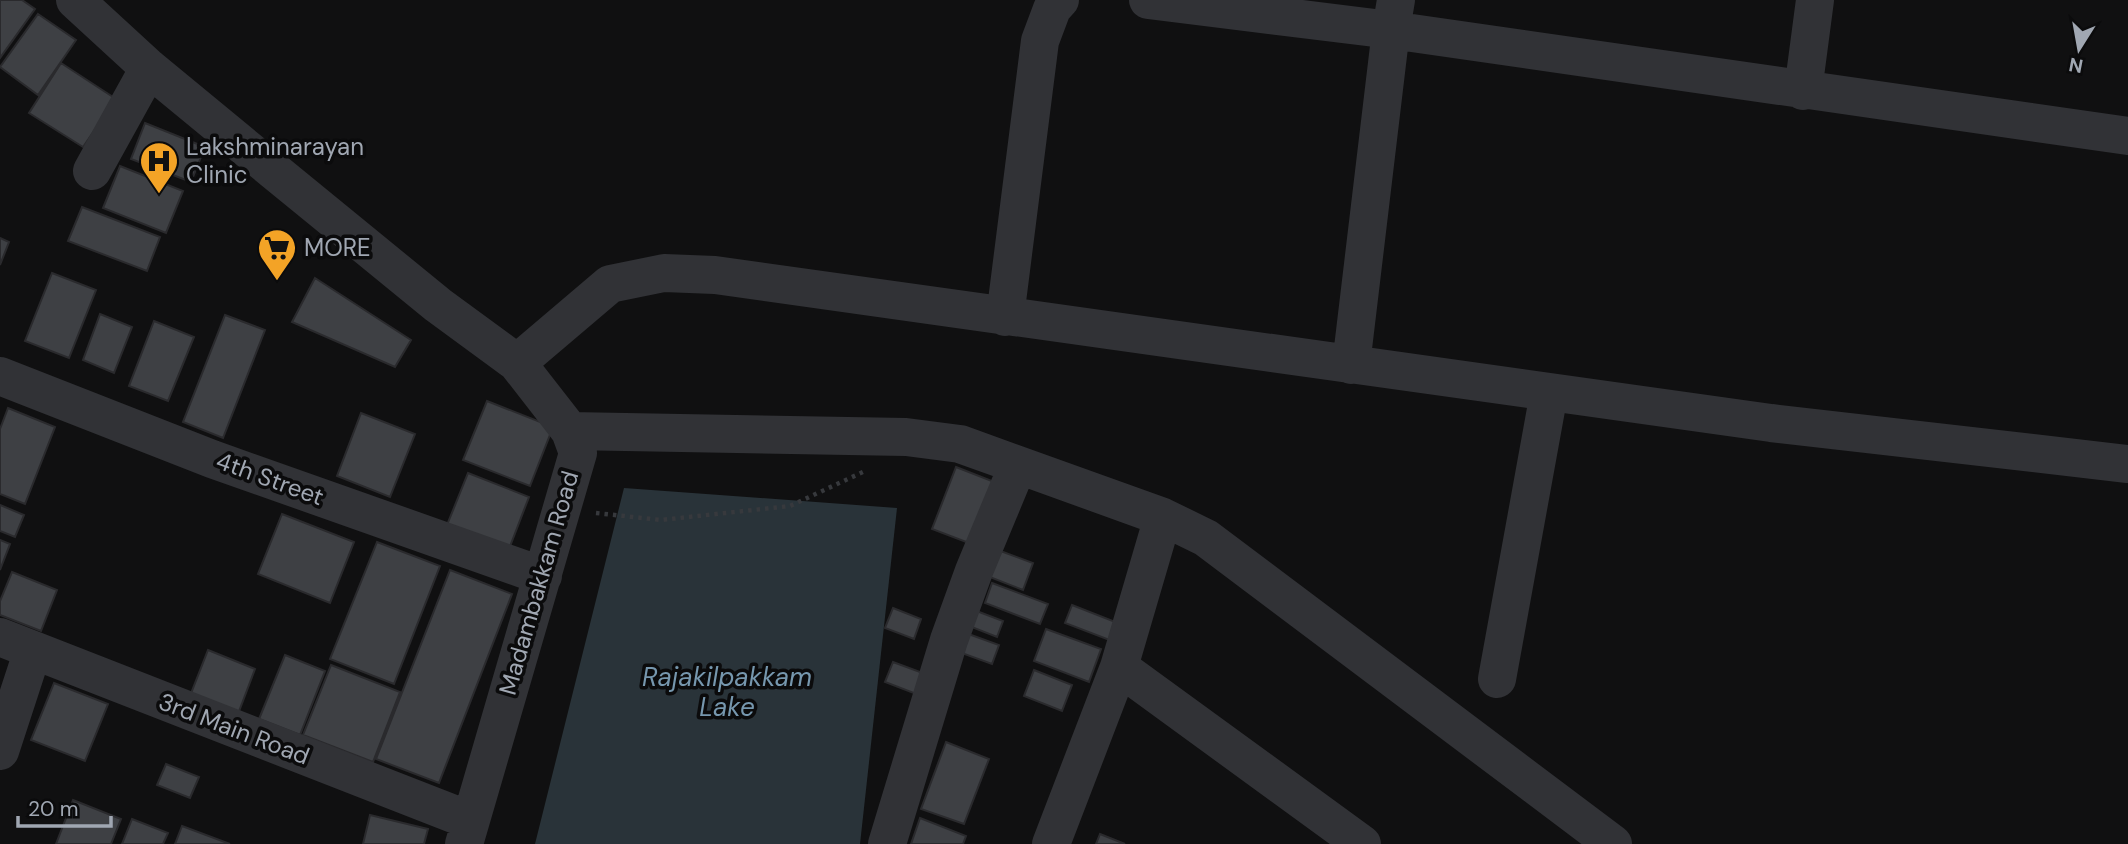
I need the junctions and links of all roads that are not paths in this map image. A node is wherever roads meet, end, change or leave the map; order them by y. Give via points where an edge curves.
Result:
1 (75, 0) edge
2 (1060, 0) edge
3 (1148, 0) edge
4 (1815, 0) edge
5 (1393, 15) edge
6 (149, 68) junction
7 (1803, 91) junction
8 (2128, 136) edge
9 (92, 170) dead end
10 (1005, 317) junction
11 (517, 363) junction
12 (1351, 365) junction
13 (0, 376) edge
14 (1549, 393) junction
15 (570, 431) junction
16 (2128, 464) edge
17 (1018, 465) junction
18 (1163, 517) junction
19 (543, 576) junction
20 (16, 643) edge
21 (1119, 667) junction
22 (1497, 679) dead end
23 (0, 751) edge
24 (466, 832) edge
25 (887, 844) edge
26 (1051, 844) edge
27 (1362, 844) edge
28 (1613, 844) edge

1 - 6 street, Madambakkam Road
2 - 10 street via 1040,41
3 - 5 street
4 - 7 street
5 - 7 street
5 - 12 street
6 - 9 street
6 - 11 street, Madambakkam Road via 439,305
7 - 8 street
10 - 11 street via 715,275 664,273 610,284
10 - 12 street
11 - 15 street, Madambakkam Road
12 - 14 street
13 - 19 street, 4th Street via 212,459
14 - 16 street
14 - 22 street
15 - 17 street via 906,437 960,444
15 - 19 street, Madambakkam Road via 578,453
17 - 18 street
17 - 25 street via 949,640
18 - 21 street
18 - 28 street via 1206,538
19 - 24 street, Madambakkam Road
20 - 23 street
20 - 24 street, 3rd Main Road
21 - 26 street
21 - 27 street

